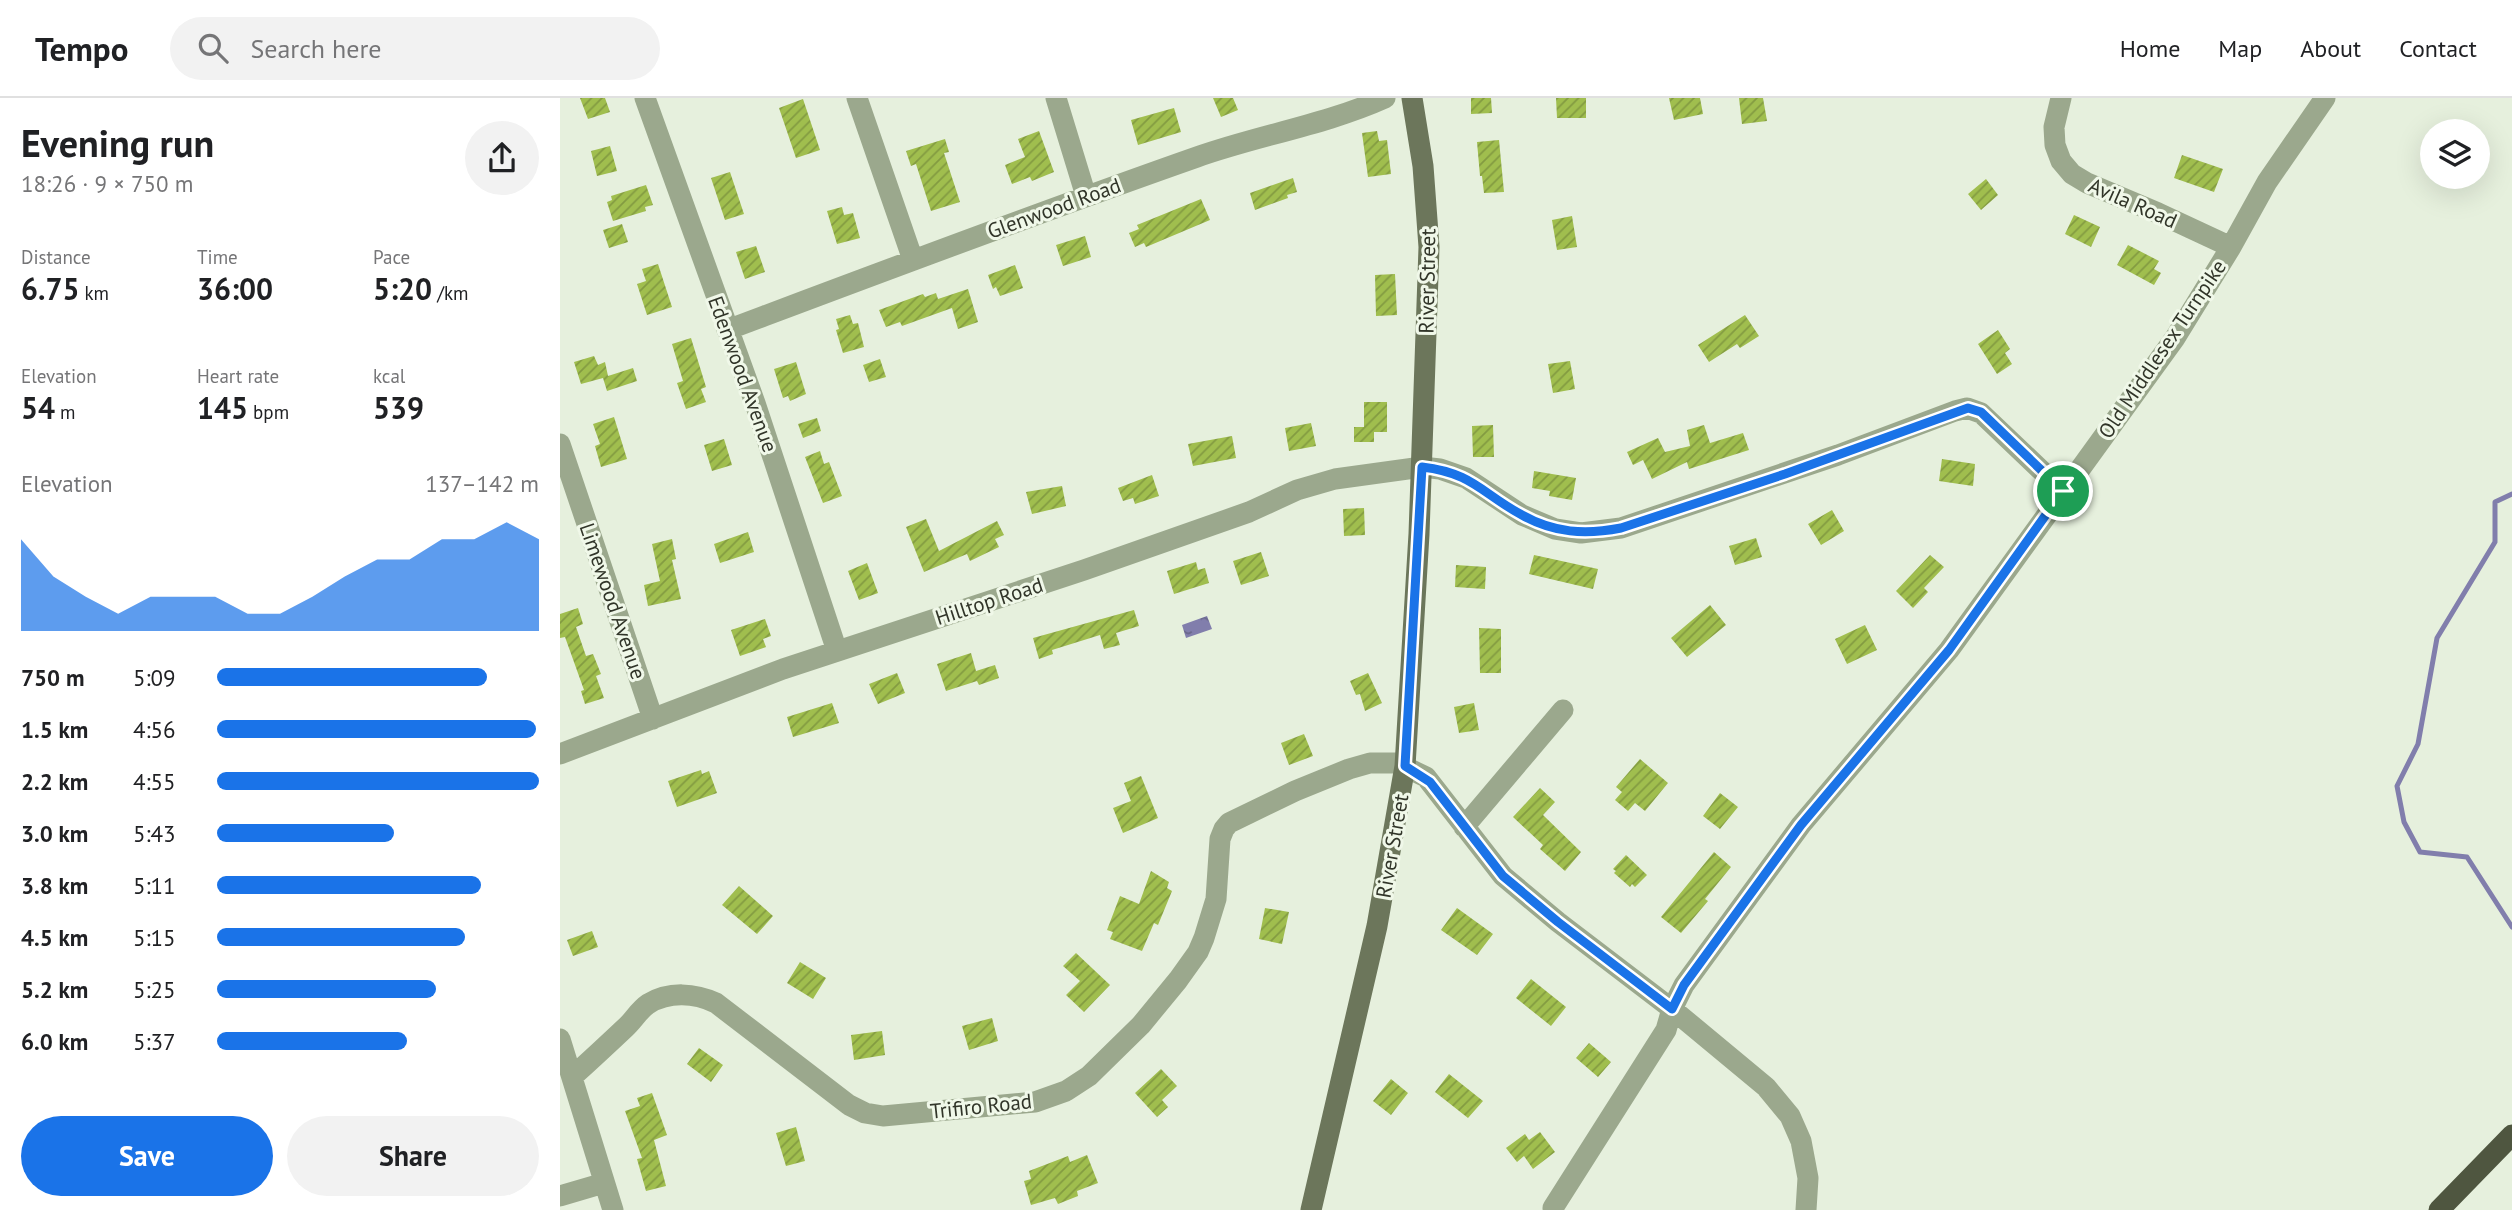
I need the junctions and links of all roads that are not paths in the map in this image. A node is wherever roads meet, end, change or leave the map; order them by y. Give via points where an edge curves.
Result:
1 (645, 98) edge
2 (857, 98) edge
3 (1056, 98) edge
4 (1385, 98) edge
5 (1412, 98) edge
6 (2061, 98) edge
7 (2325, 98) edge
8 (1086, 196) junction
9 (2231, 247) junction
10 (914, 260) junction
11 (727, 330) junction
12 (560, 444) edge
13 (1422, 467) junction
14 (2063, 491) junction
15 (837, 651) junction
16 (1563, 710) dead end
17 (653, 719) junction
18 (560, 754) edge
19 (1405, 766) junction
20 (1464, 827) junction
21 (1672, 1009) junction
22 (560, 1039) edge
23 (573, 1076) junction
24 (2512, 1136) edge
25 (604, 1183) junction
26 (560, 1196) edge
27 (1553, 1208) dead end
28 (613, 1210) edge
29 (1311, 1210) edge
30 (1806, 1210) edge
31 (2439, 1210) edge

1 - 11 street, Edenwood Avenue
2 - 10 street
3 - 8 street
4 - 8 street, Glenwood Road
5 - 13 main road, River Street via 1429,247
6 - 9 street, Avila Road via 2055,145 2072,174
7 - 9 street, Old Middlesex Turnpike via 2267,182
8 - 10 street, Glenwood Road
9 - 14 street, Old Middlesex Turnpike via 2175,338
10 - 11 street, Glenwood Road
11 - 15 street, Edenwood Avenue
12 - 17 street, Limewood Avenue
13 - 14 street via 1466,478 1522,515 1548,526 1596,533 1972,408
13 - 15 street, Hilltop Road via 1317,484 1084,570
13 - 19 main road, River Street
14 - 21 street, Old Middlesex Turnpike via 1949,650 1801,825 1684,985
15 - 17 street, Hilltop Road
16 - 20 street
17 - 18 street, Hilltop Road
19 - 20 street via 1430,782
19 - 23 street, Trifiro Road via 1379,762 1349,769 1229,823 1220,839 1216,899 1198,952 1178,981 1099,1067 1049,1098 1013,1105 865,1113 716,1003 684,995 647,1004
19 - 29 main road, River Street via 1377,926
20 - 21 street via 1503,876 1528,898
21 - 27 street, Old Middlesex Turnpike via 1666,1030
21 - 30 street via 1766,1087 1790,1116 1806,1159
22 - 23 street
23 - 25 street
24 - 31 highway
25 - 26 street
25 - 28 street

